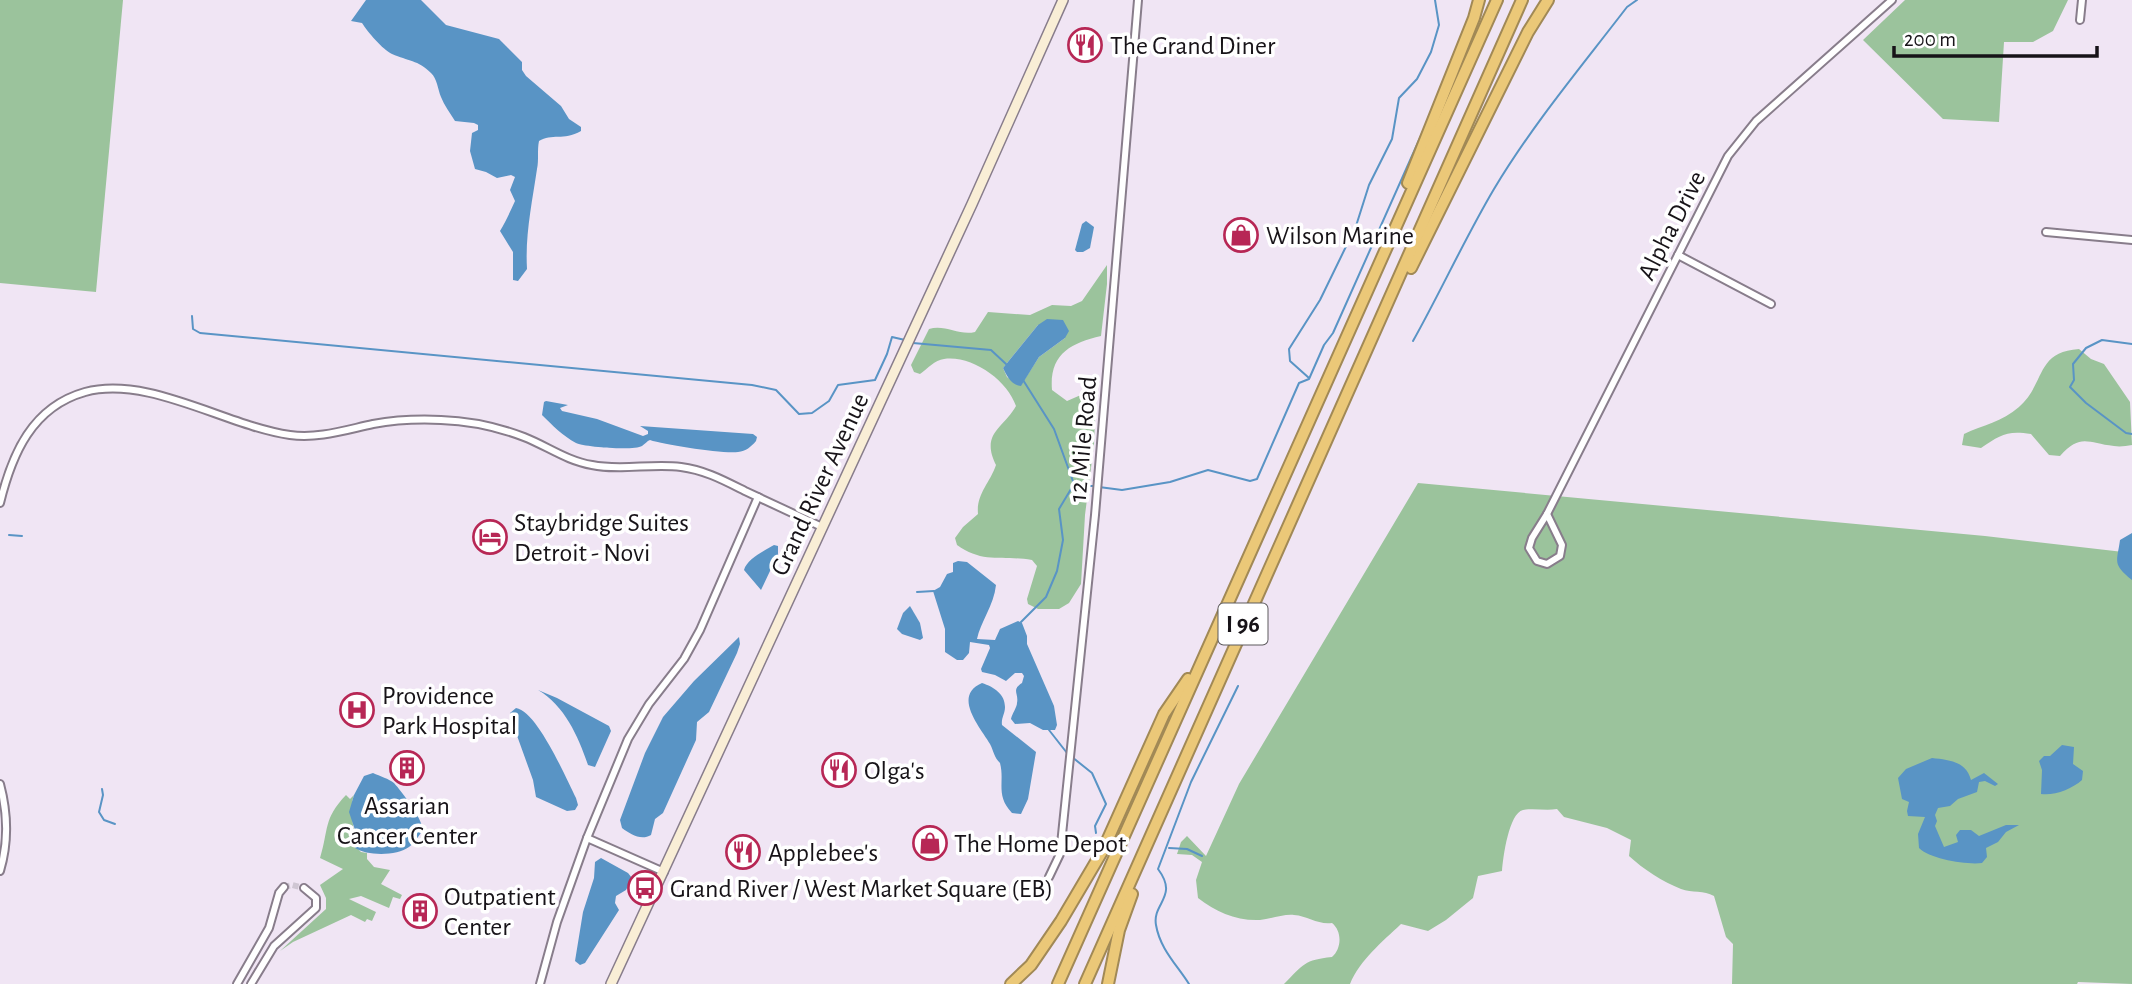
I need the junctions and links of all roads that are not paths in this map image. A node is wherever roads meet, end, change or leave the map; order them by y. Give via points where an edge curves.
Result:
1 (1063, 0) edge
2 (1138, 0) edge
3 (1479, 0) edge
4 (1497, 0) edge
5 (1522, 0) edge
6 (1548, 0) edge
7 (1892, 0) edge
8 (2082, 0) edge
9 (2080, 20) dead end
10 (2046, 232) dead end
11 (1390, 240) junction
12 (2132, 240) edge
13 (1678, 255) junction
14 (1771, 304) dead end
15 (1346, 399) junction
16 (758, 497) junction
17 (0, 503) edge
18 (1547, 514) junction
19 (822, 527) junction
20 (1203, 656) junction
21 (0, 783) edge
22 (587, 838) junction
23 (1144, 851) junction
24 (0, 872) edge
25 (664, 872) junction
26 (1049, 877) dead end
27 (284, 887) dead end
28 (304, 888) dead end
29 (237, 984) edge
30 (251, 984) edge
31 (540, 984) edge
32 (611, 984) edge
33 (1011, 984) edge
34 (1058, 984) edge
35 (1084, 984) edge
36 (1108, 984) edge

1 - 19 main road, Grand River Avenue
2 - 26 street, 12 Mile Road via 1095,515 1060,854
3 - 11 highway via 1397,209
4 - 11 highway, I 96
5 - 15 highway, I 96
6 - 15 highway
7 - 13 street, Alpha Drive via 1746,132 1728,156
8 - 9 street
10 - 12 street
11 - 20 highway, I 96
13 - 14 street
13 - 18 street, Alpha Drive
15 - 23 highway, I 96
16 - 17 street via 684,467 592,466 525,437 466,422 414,420 320,436 289,435 120,389 84,392 45,412 19,446
16 - 19 street
16 - 22 street via 700,631 628,739
18 - 18 street, Alpha Drive via 1529,548 1537,561 1547,564 1560,556 1562,545
19 - 25 main road, Grand River Avenue
20 - 33 highway via 1164,714 1102,850 1061,922 1031,965
20 - 34 highway, I 96
21 - 24 street via 8,828
22 - 25 street
22 - 31 street
23 - 35 highway, I 96
23 - 36 highway
25 - 32 main road, Grand River Avenue
27 - 29 street via 269,928
28 - 30 street via 316,898 316,908 274,946

